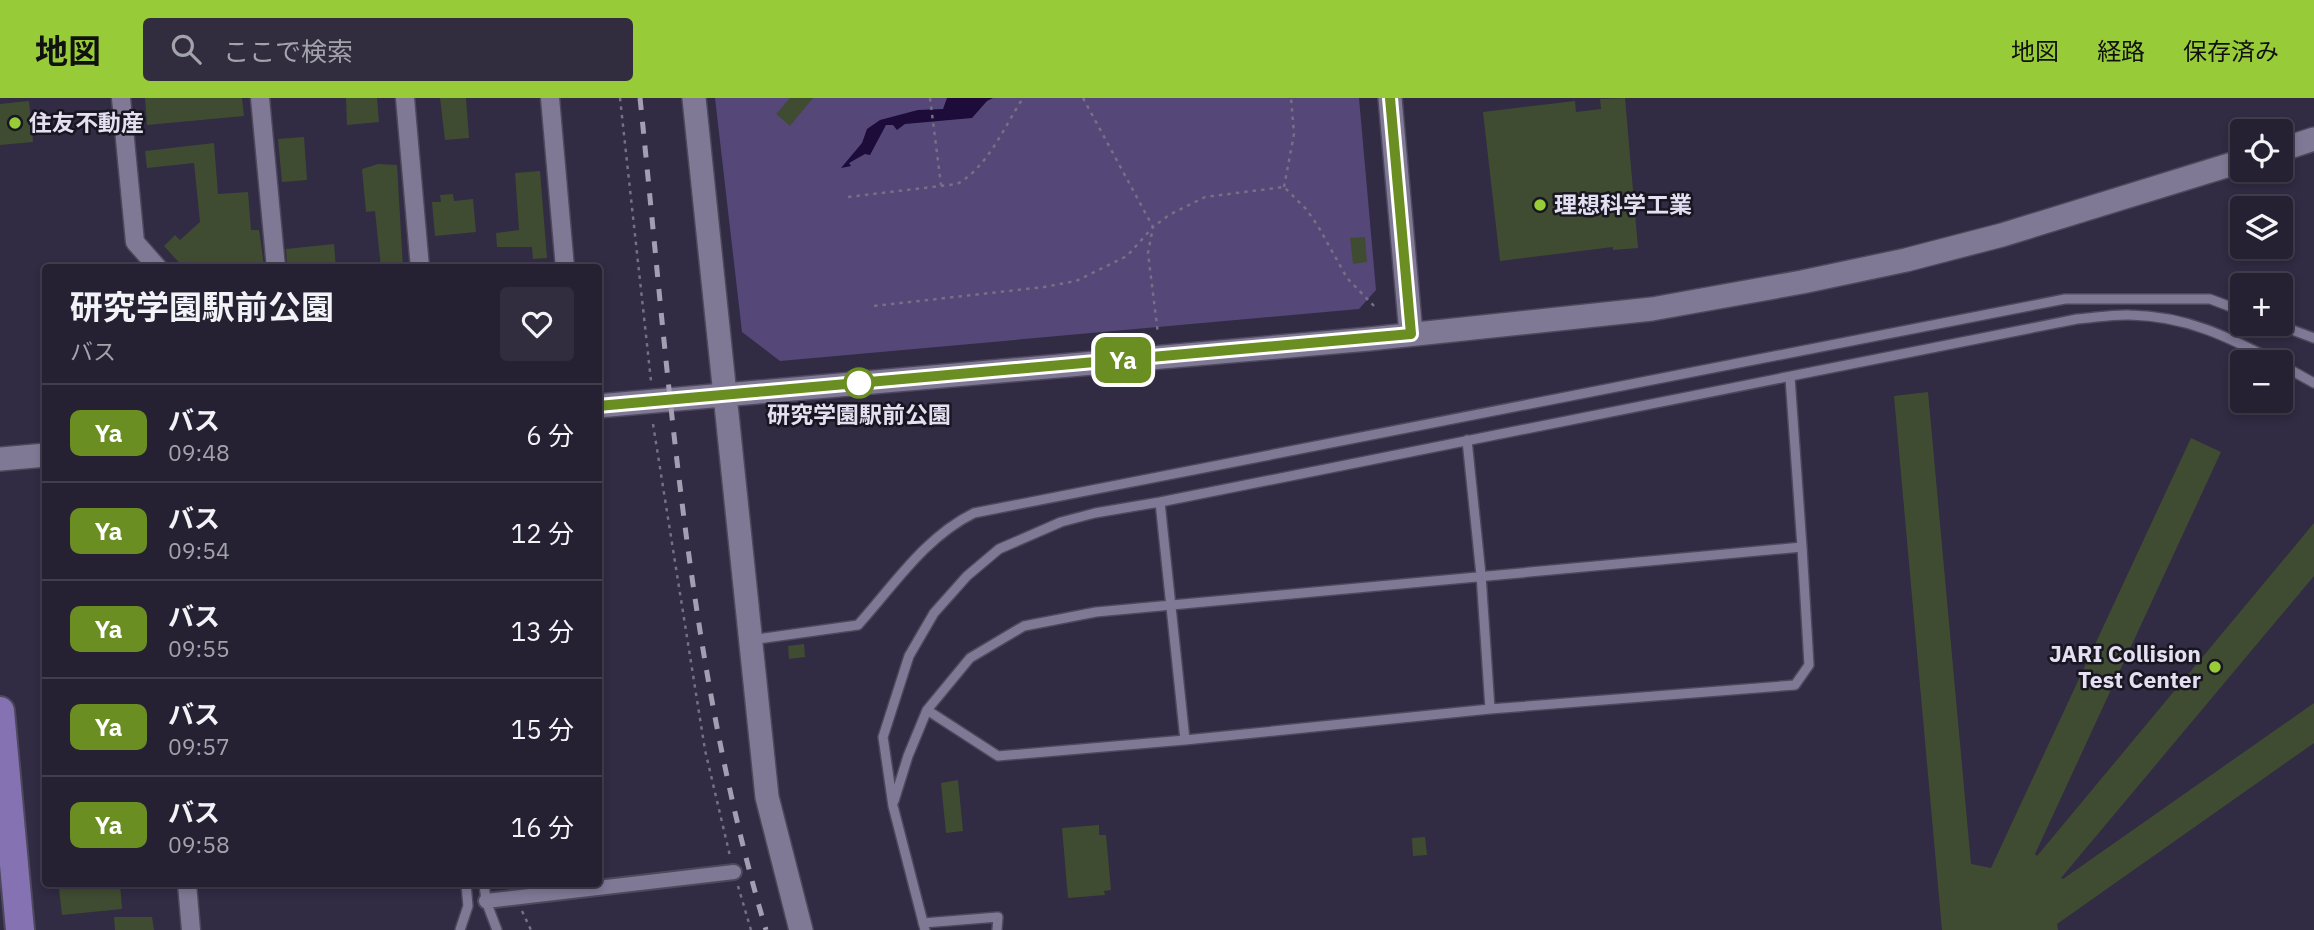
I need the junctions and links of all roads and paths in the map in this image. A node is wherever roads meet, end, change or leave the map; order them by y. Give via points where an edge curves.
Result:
1 (121, 98) edge
2 (260, 98) edge
3 (405, 98) edge
4 (550, 98) edge
5 (620, 98) edge
6 (694, 98) edge
7 (930, 98) edge
8 (1023, 98) edge
9 (1083, 98) edge
10 (1291, 98) edge
11 (1390, 98) edge
12 (2314, 139) edge
13 (2293, 146) edge
14 (2230, 165) edge
15 (941, 186) junction
16 (1283, 187) junction
17 (848, 197) dead end
18 (1153, 227) junction
19 (154, 264) edge
20 (276, 264) edge
21 (420, 264) edge
22 (565, 264) edge
23 (874, 306) dead end
24 (1374, 306) dead end
25 (2230, 306) edge
26 (2293, 330) edge
27 (1158, 334) dead end
28 (1411, 334) junction
29 (2314, 338) edge
30 (2254, 350) edge
31 (2293, 371) edge
32 (1790, 377) junction
33 (651, 381) dead end
34 (2314, 383) edge
35 (726, 394) junction
36 (602, 406) edge
37 (653, 424) dead end
38 (1467, 440) junction
39 (42, 455) edge
40 (0, 459) edge
41 (1160, 502) junction
42 (1802, 547) junction
43 (1480, 575) junction
44 (1171, 605) junction
45 (750, 640) junction
46 (1490, 709) junction
47 (927, 710) junction
48 (0, 711) edge
49 (1185, 740) junction
50 (892, 806) junction
51 (734, 872) junction
52 (187, 887) edge
53 (466, 887) edge
54 (484, 887) edge
55 (486, 901) junction
56 (924, 926) edge
57 (20, 930) edge
58 (191, 930) edge
59 (460, 930) edge
60 (496, 930) edge
61 (751, 930) edge
62 (801, 930) edge
63 (997, 930) edge

1 - 19 street via 135,242
2 - 20 street
3 - 21 street
4 - 22 street
5 - 33 path
6 - 35 street
7 - 15 path
8 - 15 path via 978,169 957,184
9 - 18 path
10 - 16 path via 1294,134
11 - 28 street
12 - 13 street
14 - 28 street via 2002,235 1802,282 1652,309
15 - 17 path
16 - 18 path via 1205,197
16 - 24 path via 1306,209 1347,278
18 - 23 path via 1127,257 1076,281
18 - 27 path via 1148,253
25 - 45 lane via 2210,299 2065,299 974,513 934,538 858,625
26 - 29 lane
28 - 35 street
30 - 32 lane via 2217,331 2130,314 2077,319
31 - 34 lane
32 - 38 lane
32 - 42 lane
35 - 36 street
35 - 45 street
37 - 51 path via 705,750
38 - 41 lane
38 - 43 lane
39 - 40 street
41 - 44 lane
41 - 50 lane via 1095,513 999,549 934,613 909,656 883,737
42 - 43 lane
42 - 46 lane via 1808,665 1795,685
43 - 44 lane
43 - 46 lane
44 - 47 lane via 1096,612 1024,626 970,658
44 - 49 lane
45 - 62 street via 767,797
46 - 49 lane
47 - 49 lane via 999,756
47 - 50 lane
48 - 57 main road
50 - 56 lane
51 - 55 street
51 - 61 path
52 - 58 street
53 - 59 lane via 468,906
54 - 55 lane
55 - 60 lane
56 - 63 lane via 998,917

